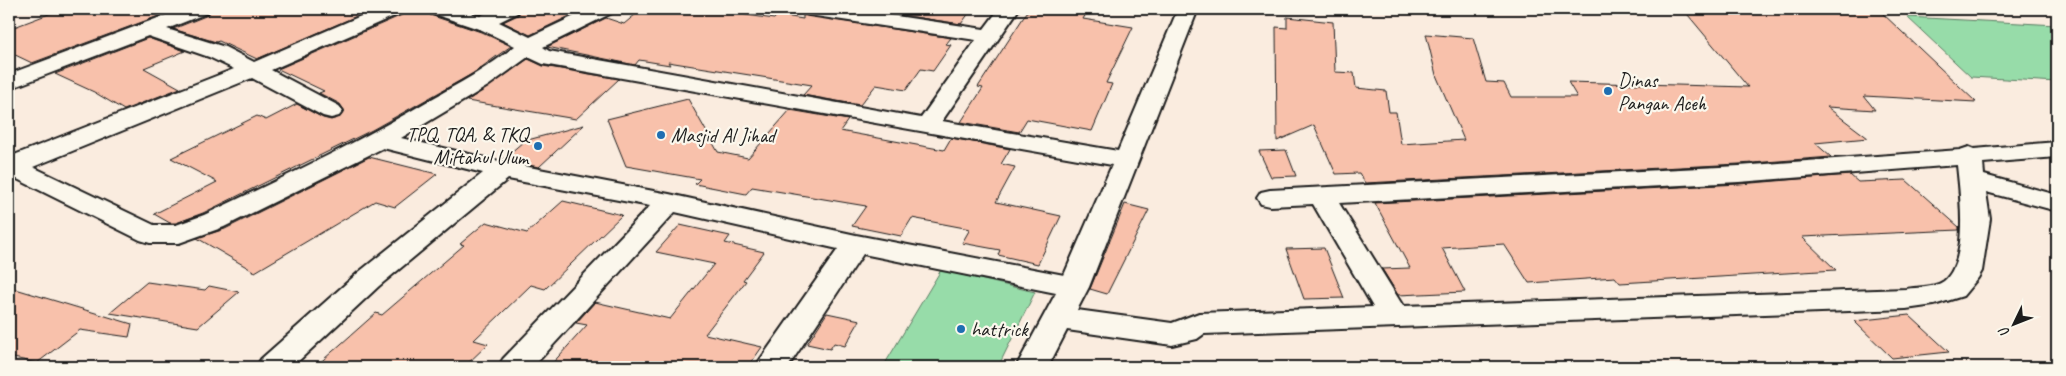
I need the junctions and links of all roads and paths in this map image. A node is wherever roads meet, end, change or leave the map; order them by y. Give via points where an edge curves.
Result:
1 (200, 9) edge
2 (394, 9) edge
3 (438, 9) edge
4 (510, 9) edge
5 (605, 9) edge
6 (810, 9) edge
7 (1009, 9) edge
8 (1188, 9) edge
9 (838, 11) edge
10 (481, 23) junction
11 (146, 29) junction
12 (989, 36) junction
13 (528, 46) junction
14 (253, 70) junction
15 (9, 82) edge
16 (332, 111) dead end
17 (928, 126) junction
18 (380, 140) junction
19 (2057, 150) edge
20 (1127, 160) junction
21 (10, 165) edge
22 (1971, 168) junction
23 (503, 170) junction
24 (1321, 195) junction
25 (1270, 198) dead end
26 (669, 202) junction
27 (2057, 203) edge
28 (856, 244) junction
29 (1074, 287) junction
30 (1394, 317) junction
31 (1058, 318) junction
32 (272, 367) edge
33 (514, 367) edge
34 (772, 367) edge
35 (1032, 367) edge

1 - 11 street
2 - 14 street
3 - 10 street
4 - 10 street
5 - 13 street
6 - 9 street
7 - 12 street
8 - 20 street
9 - 12 street
10 - 13 street
11 - 14 street via 217,52
11 - 15 street
12 - 17 street
13 - 17 street via 534,54 543,57
13 - 18 street via 480,81
14 - 16 street
14 - 21 street
17 - 20 street
18 - 21 street via 214,221 179,234 150,234
18 - 23 street
19 - 22 street
20 - 29 street
22 - 24 street via 1739,174
22 - 27 street
22 - 30 street via 1976,219 1968,271 1953,289 1934,295 1906,299
23 - 26 street
23 - 32 street via 370,279
24 - 25 street
24 - 30 street
26 - 28 street
26 - 33 street
28 - 29 street
28 - 34 street
29 - 31 street
30 - 31 street via 1199,324 1172,334
31 - 35 street

